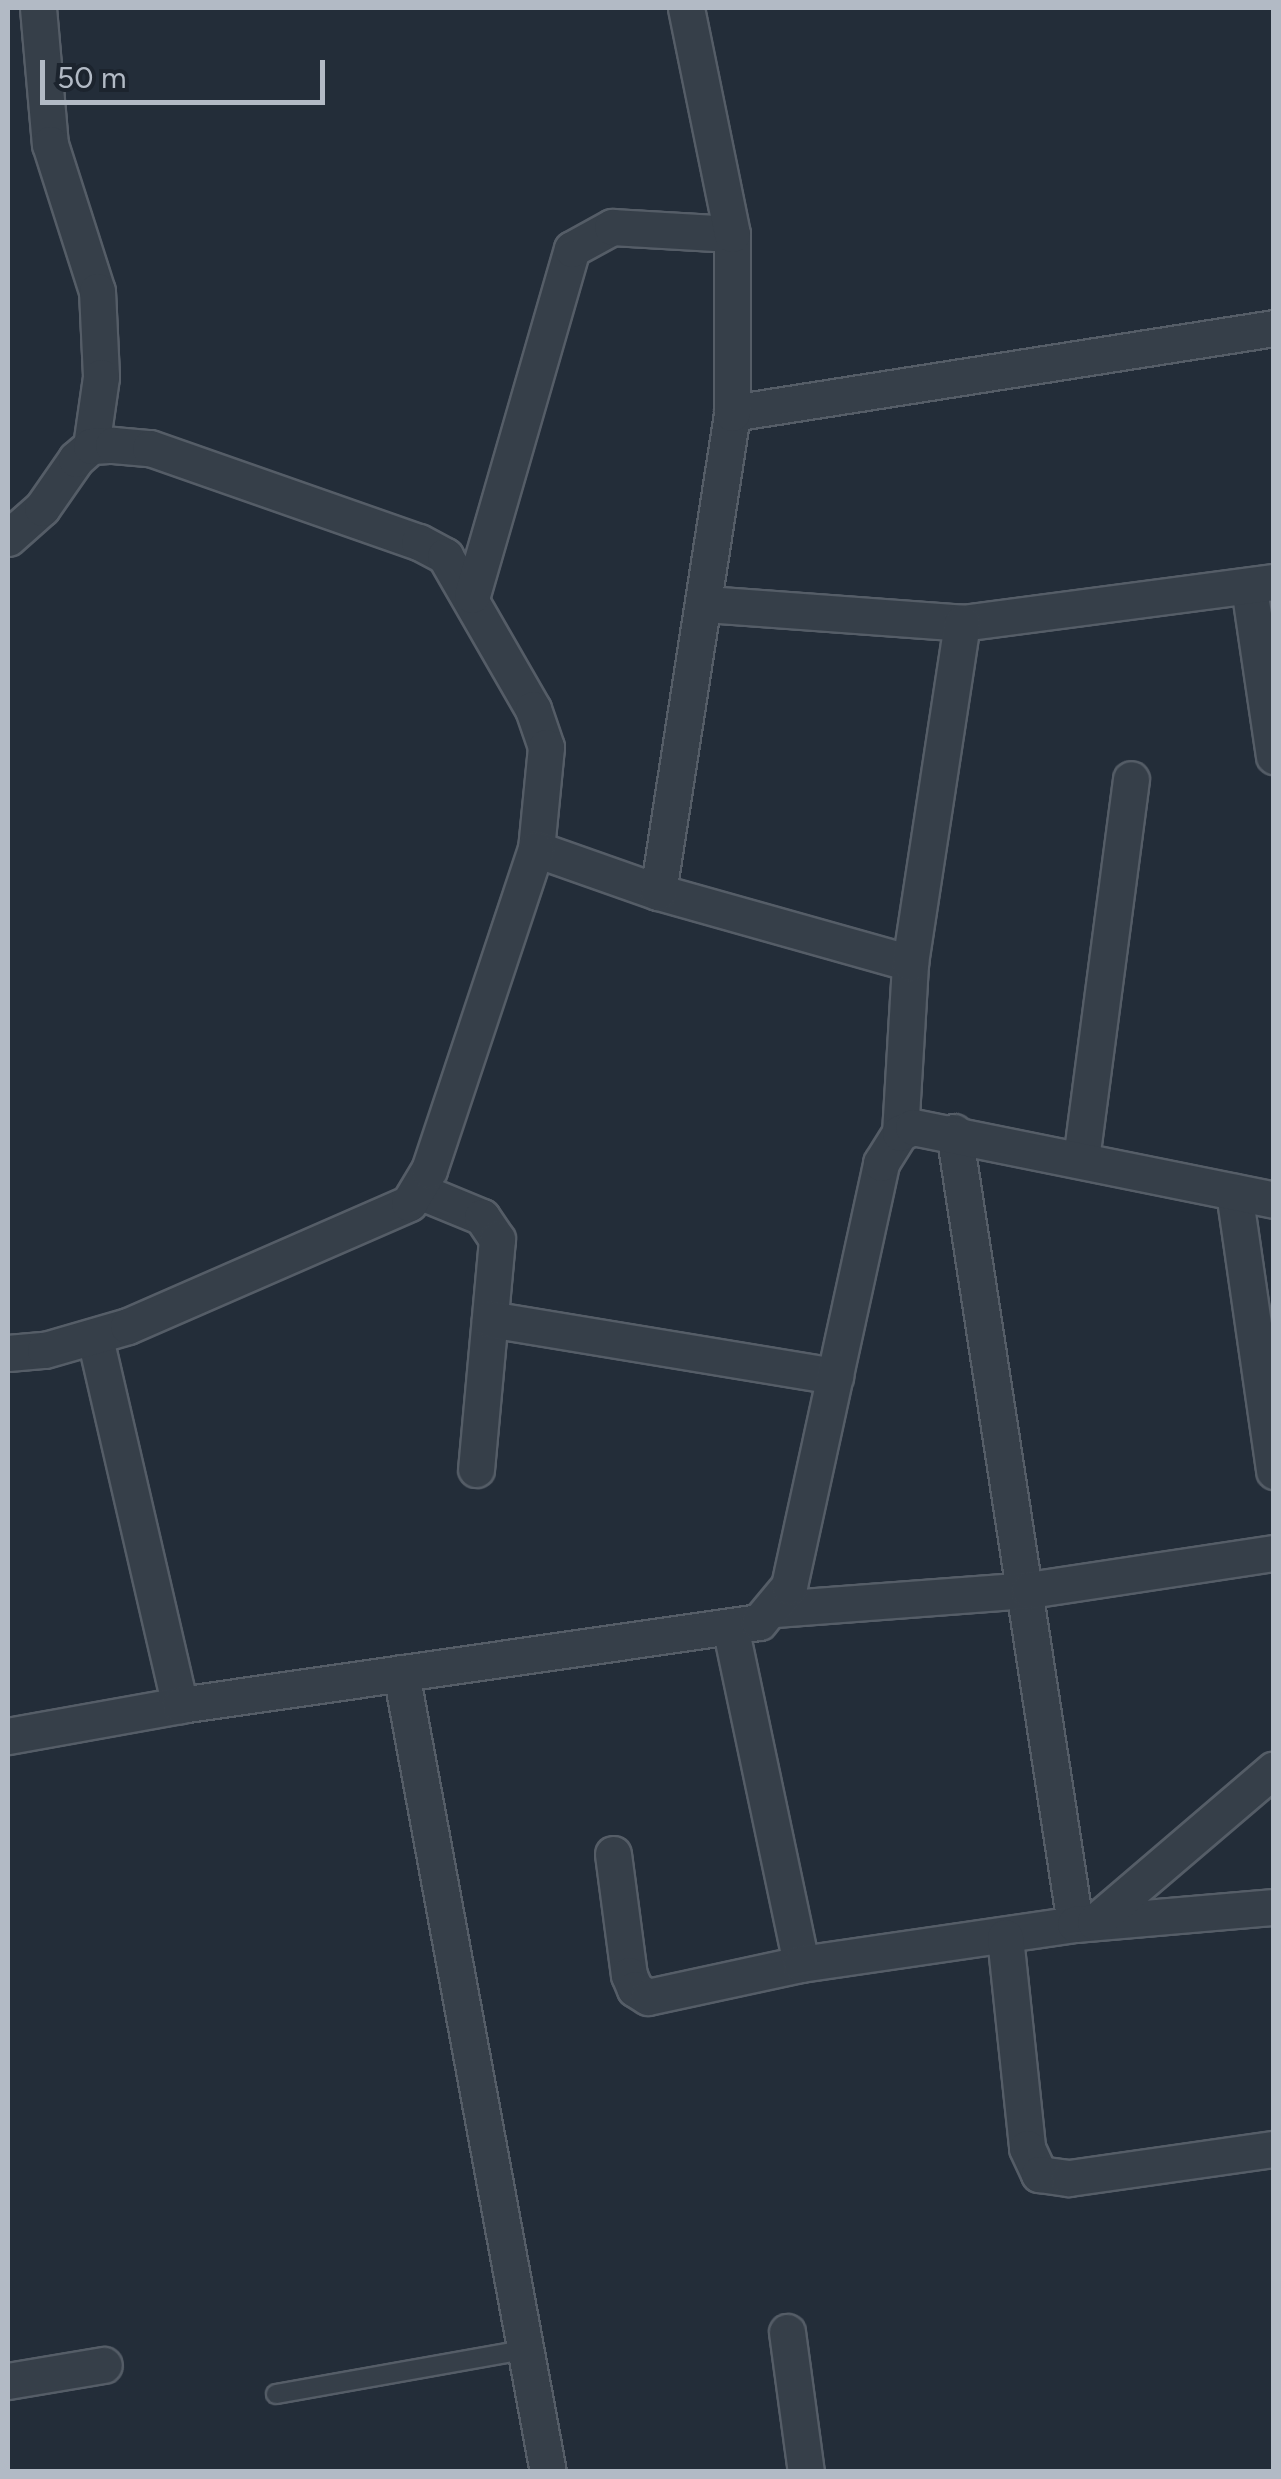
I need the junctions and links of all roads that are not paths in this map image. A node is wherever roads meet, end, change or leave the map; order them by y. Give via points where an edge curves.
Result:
1 (38, 8) edge
2 (688, 8) edge
3 (732, 234) junction
4 (1274, 328) edge
5 (732, 414) junction
6 (91, 446) junction
7 (8, 538) edge
8 (1261, 584) edge
9 (472, 595) junction
10 (706, 604) junction
11 (962, 623) junction
12 (1274, 756) edge
13 (1131, 779) dead end
14 (536, 849) junction
15 (658, 892) junction
16 (910, 963) junction
17 (954, 1132) junction
18 (900, 1133) junction
19 (1082, 1159) junction
20 (420, 1191) junction
21 (1234, 1192) junction
22 (1274, 1200) edge
23 (490, 1319) junction
24 (95, 1338) junction
25 (8, 1354) edge
26 (834, 1376) junction
27 (1271, 1423) edge
28 (476, 1469) dead end
29 (1274, 1471) edge
30 (1274, 1553) edge
31 (1028, 1590) junction
32 (776, 1608) junction
33 (731, 1631) junction
34 (402, 1673) junction
35 (180, 1705) junction
36 (8, 1736) edge
37 (1274, 1769) edge
38 (613, 1854) dead end
39 (1274, 1906) edge
40 (1085, 1923) junction
41 (1005, 1938) junction
42 (801, 1964) junction
43 (1274, 2149) edge
44 (787, 2332) dead end
45 (528, 2349) junction
46 (104, 2365) dead end
47 (8, 2381) edge
48 (276, 2394) dead end
49 (548, 2472) edge
50 (806, 2472) edge

1 - 6 street via 50,144 97,291 102,377
2 - 3 street
3 - 5 street
3 - 9 street via 612,227 572,249
4 - 5 street
5 - 10 street
6 - 7 street
6 - 9 street via 150,448 419,542 445,556
8 - 11 street
8 - 12 street
9 - 14 street via 546,747
10 - 11 street
10 - 15 street
11 - 16 street
13 - 19 street
14 - 15 street
14 - 20 street
15 - 16 street
16 - 18 street
17 - 18 street via 927,1126
17 - 19 street
17 - 31 street
18 - 26 street via 881,1163
19 - 21 street
20 - 23 street via 493,1226
20 - 24 street via 391,1212
21 - 22 street
21 - 27 street
23 - 26 street
23 - 28 street
24 - 25 street
24 - 35 street
26 - 32 street via 790,1586
27 - 29 street
30 - 31 street
31 - 32 street
31 - 40 street
32 - 33 street
33 - 34 street
33 - 42 street
34 - 35 street
34 - 45 street
35 - 36 street
37 - 40 street
38 - 42 street via 635,1989 648,1996 672,1994
39 - 40 street
40 - 41 street
41 - 42 street
41 - 43 street via 1027,2148 1039,2174 1069,2178
44 - 50 street
45 - 48 lane
45 - 49 street
46 - 47 street

